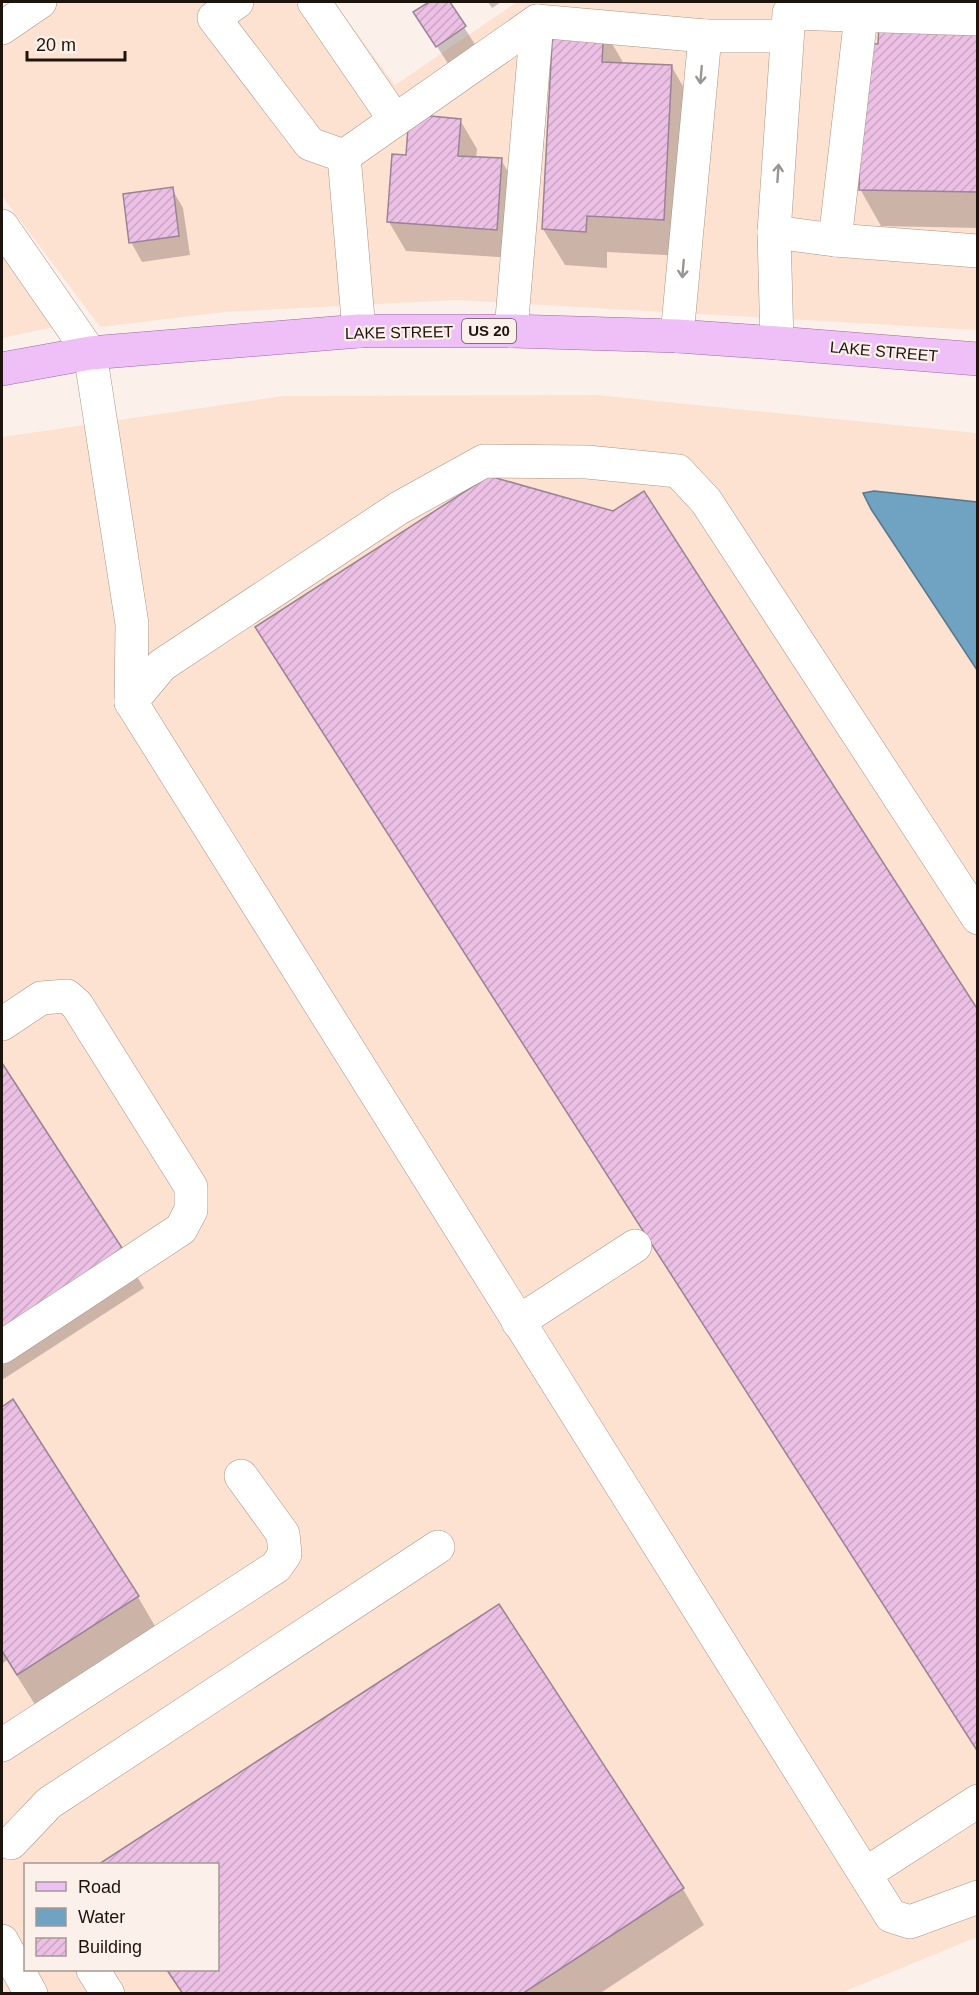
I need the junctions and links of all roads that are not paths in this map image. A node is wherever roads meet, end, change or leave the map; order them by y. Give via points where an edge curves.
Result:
1 (40, 2) edge
2 (237, 2) edge
3 (314, 2) edge
4 (861, 16) junction
5 (978, 18) edge
6 (537, 21) junction
7 (788, 25) junction
8 (2, 28) edge
9 (705, 36) junction
10 (395, 120) junction
11 (344, 156) junction
12 (2, 226) edge
13 (774, 232) junction
14 (835, 240) junction
15 (978, 251) edge
16 (359, 331) junction
17 (511, 331) junction
18 (677, 336) junction
19 (777, 343) junction
20 (90, 353) junction
21 (978, 359) edge
22 (2, 369) edge
23 (131, 702) junction
24 (978, 918) edge
25 (2, 1024) edge
26 (635, 1246) dead end
27 (518, 1322) junction
28 (2, 1347) edge
29 (241, 1476) dead end
30 (438, 1547) dead end
31 (2, 1745) edge
32 (978, 1801) edge
33 (13, 1850) edge
34 (865, 1874) junction
35 (978, 1897) edge
36 (2, 1941) edge
37 (94, 1971) edge
38 (31, 1994) edge
39 (108, 1994) edge

1 - 8 street
2 - 11 street via 214,18 310,144
3 - 10 street
4 - 5 street
4 - 7 street
4 - 14 street
6 - 9 street
6 - 10 street
6 - 17 street
7 - 9 street
13 -> 7 street
9 -> 18 street
10 - 11 street
11 - 16 street
12 - 20 street
13 - 14 street
13 - 19 street
14 - 15 street
16 - 17 main road, LAKE STREET / US 20
16 - 20 main road, LAKE STREET / US 20
17 - 18 main road, LAKE STREET / US 20
18 - 19 main road, LAKE STREET / US 20
19 - 21 main road, LAKE STREET / US 20
20 - 22 main road, LAKE STREET / US 20
20 - 23 street via 132,624
23 - 24 street via 162,665 399,508 484,461 587,462 678,471 706,501
23 - 27 street
25 - 28 street via 41,998 67,996 77,1005 191,1188 191,1210 181,1229
26 - 27 street
27 - 34 street
29 - 31 street via 283,1534 285,1554 276,1567
30 - 33 street via 49,1803
32 - 34 street
34 - 35 street via 891,1916 910,1923
36 - 38 street
37 - 39 street

